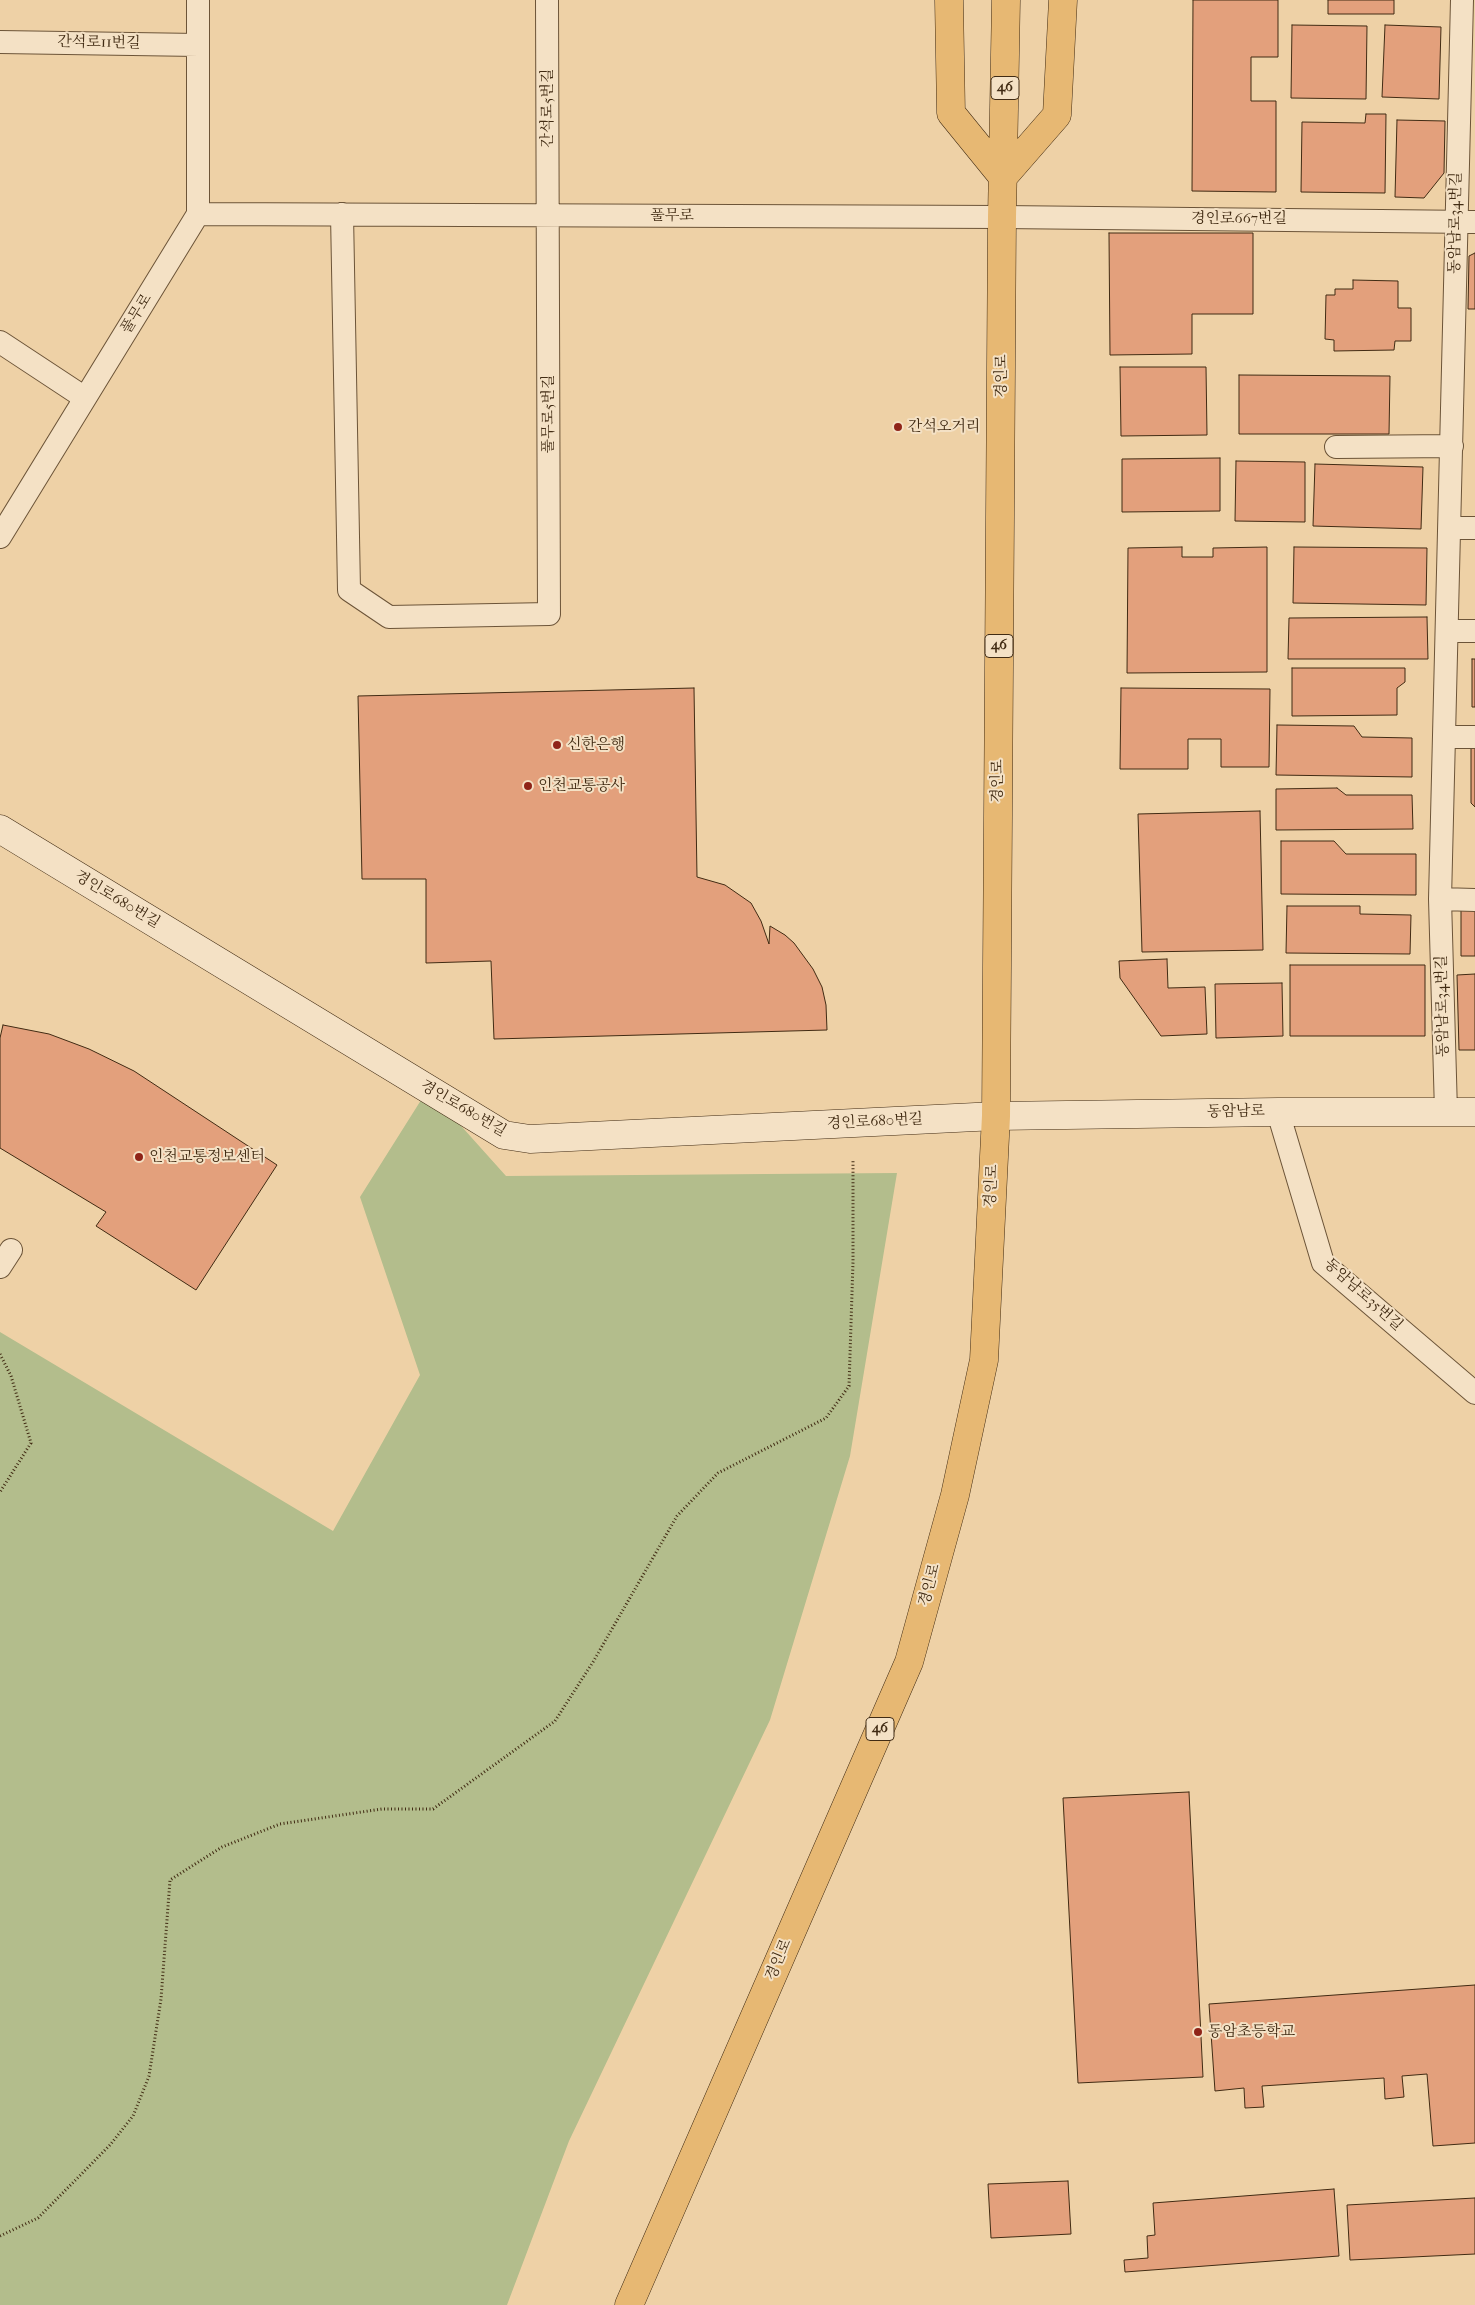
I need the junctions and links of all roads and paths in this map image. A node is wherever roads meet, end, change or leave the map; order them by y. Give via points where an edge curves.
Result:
1 (198, 0) edge
2 (547, 0) edge
3 (949, 0) edge
4 (1006, 0) edge
5 (1063, 0) edge
6 (1462, 0) edge
7 (0, 42) edge
8 (198, 45) junction
9 (1004, 177) junction
10 (198, 214) junction
11 (342, 214) junction
12 (548, 215) junction
13 (1002, 217) junction
14 (1465, 221) edge
15 (0, 342) edge
16 (85, 398) junction
17 (1336, 446) dead end
18 (1452, 446) junction
19 (1451, 528) junction
20 (1475, 528) edge
21 (0, 536) edge
22 (1448, 631) junction
23 (1475, 631) edge
24 (1444, 737) junction
25 (1475, 738) edge
26 (0, 830) edge
27 (1440, 899) junction
28 (1475, 900) edge
29 (1278, 1112) junction
30 (1446, 1112) junction
31 (1475, 1112) edge
32 (996, 1116) junction
33 (853, 1123) junction
34 (0, 1354) edge
35 (1475, 1393) edge
36 (0, 1492) edge
37 (0, 2236) edge
38 (629, 2305) edge

1 - 8 lane
2 - 12 lane, 간석로5번길
3 - 9 main road via 951,113
4 - 9 main road, 경인로 / 46
5 - 9 main road via 1058,115
6 - 14 lane, 동암남로34번길
7 - 8 lane, 간석로11번길
8 - 10 lane
9 - 13 main road, 경인로 / 46
10 - 11 lane, 풀무로
10 - 16 lane, 풀무로
11 - 12 lane, 풀무로
11 - 12 lane, 풀무로5번길 via 349,590 389,616 549,614
12 - 13 lane, 풀무로
13 - 14 lane, 경인로667번길
13 - 32 main road, 경인로 / 46
14 - 18 lane, 동암남로34번길
15 - 16 lane
16 - 21 lane, 풀무로
17 - 18 lane
18 - 19 lane, 동암남로34번길
19 - 20 lane
19 - 22 lane, 동암남로34번길
22 - 23 lane
22 - 24 lane, 동암남로34번길
24 - 25 lane
24 - 27 lane, 동암남로34번길
26 - 33 street, 경인로680번길 via 504,1134 530,1139
27 - 28 lane
27 - 30 lane, 동암남로34번길
29 - 30 street, 동암남로
29 - 32 street, 동암남로
29 - 35 lane, 동암남로35번길 via 1323,1263
30 - 31 street, 동암남로
32 - 33 street, 경인로680번길
32 - 38 main road, 경인로 / 46 via 984,1360 955,1495 909,1662
33 - 37 path via 849,1386 826,1418 718,1473 677,1516 593,1662 554,1721 433,1808 382,1809 280,1824 222,1847 170,1880 160,1999 149,2076 133,2116 110,2145 38,2218
34 - 36 path via 32,1443

